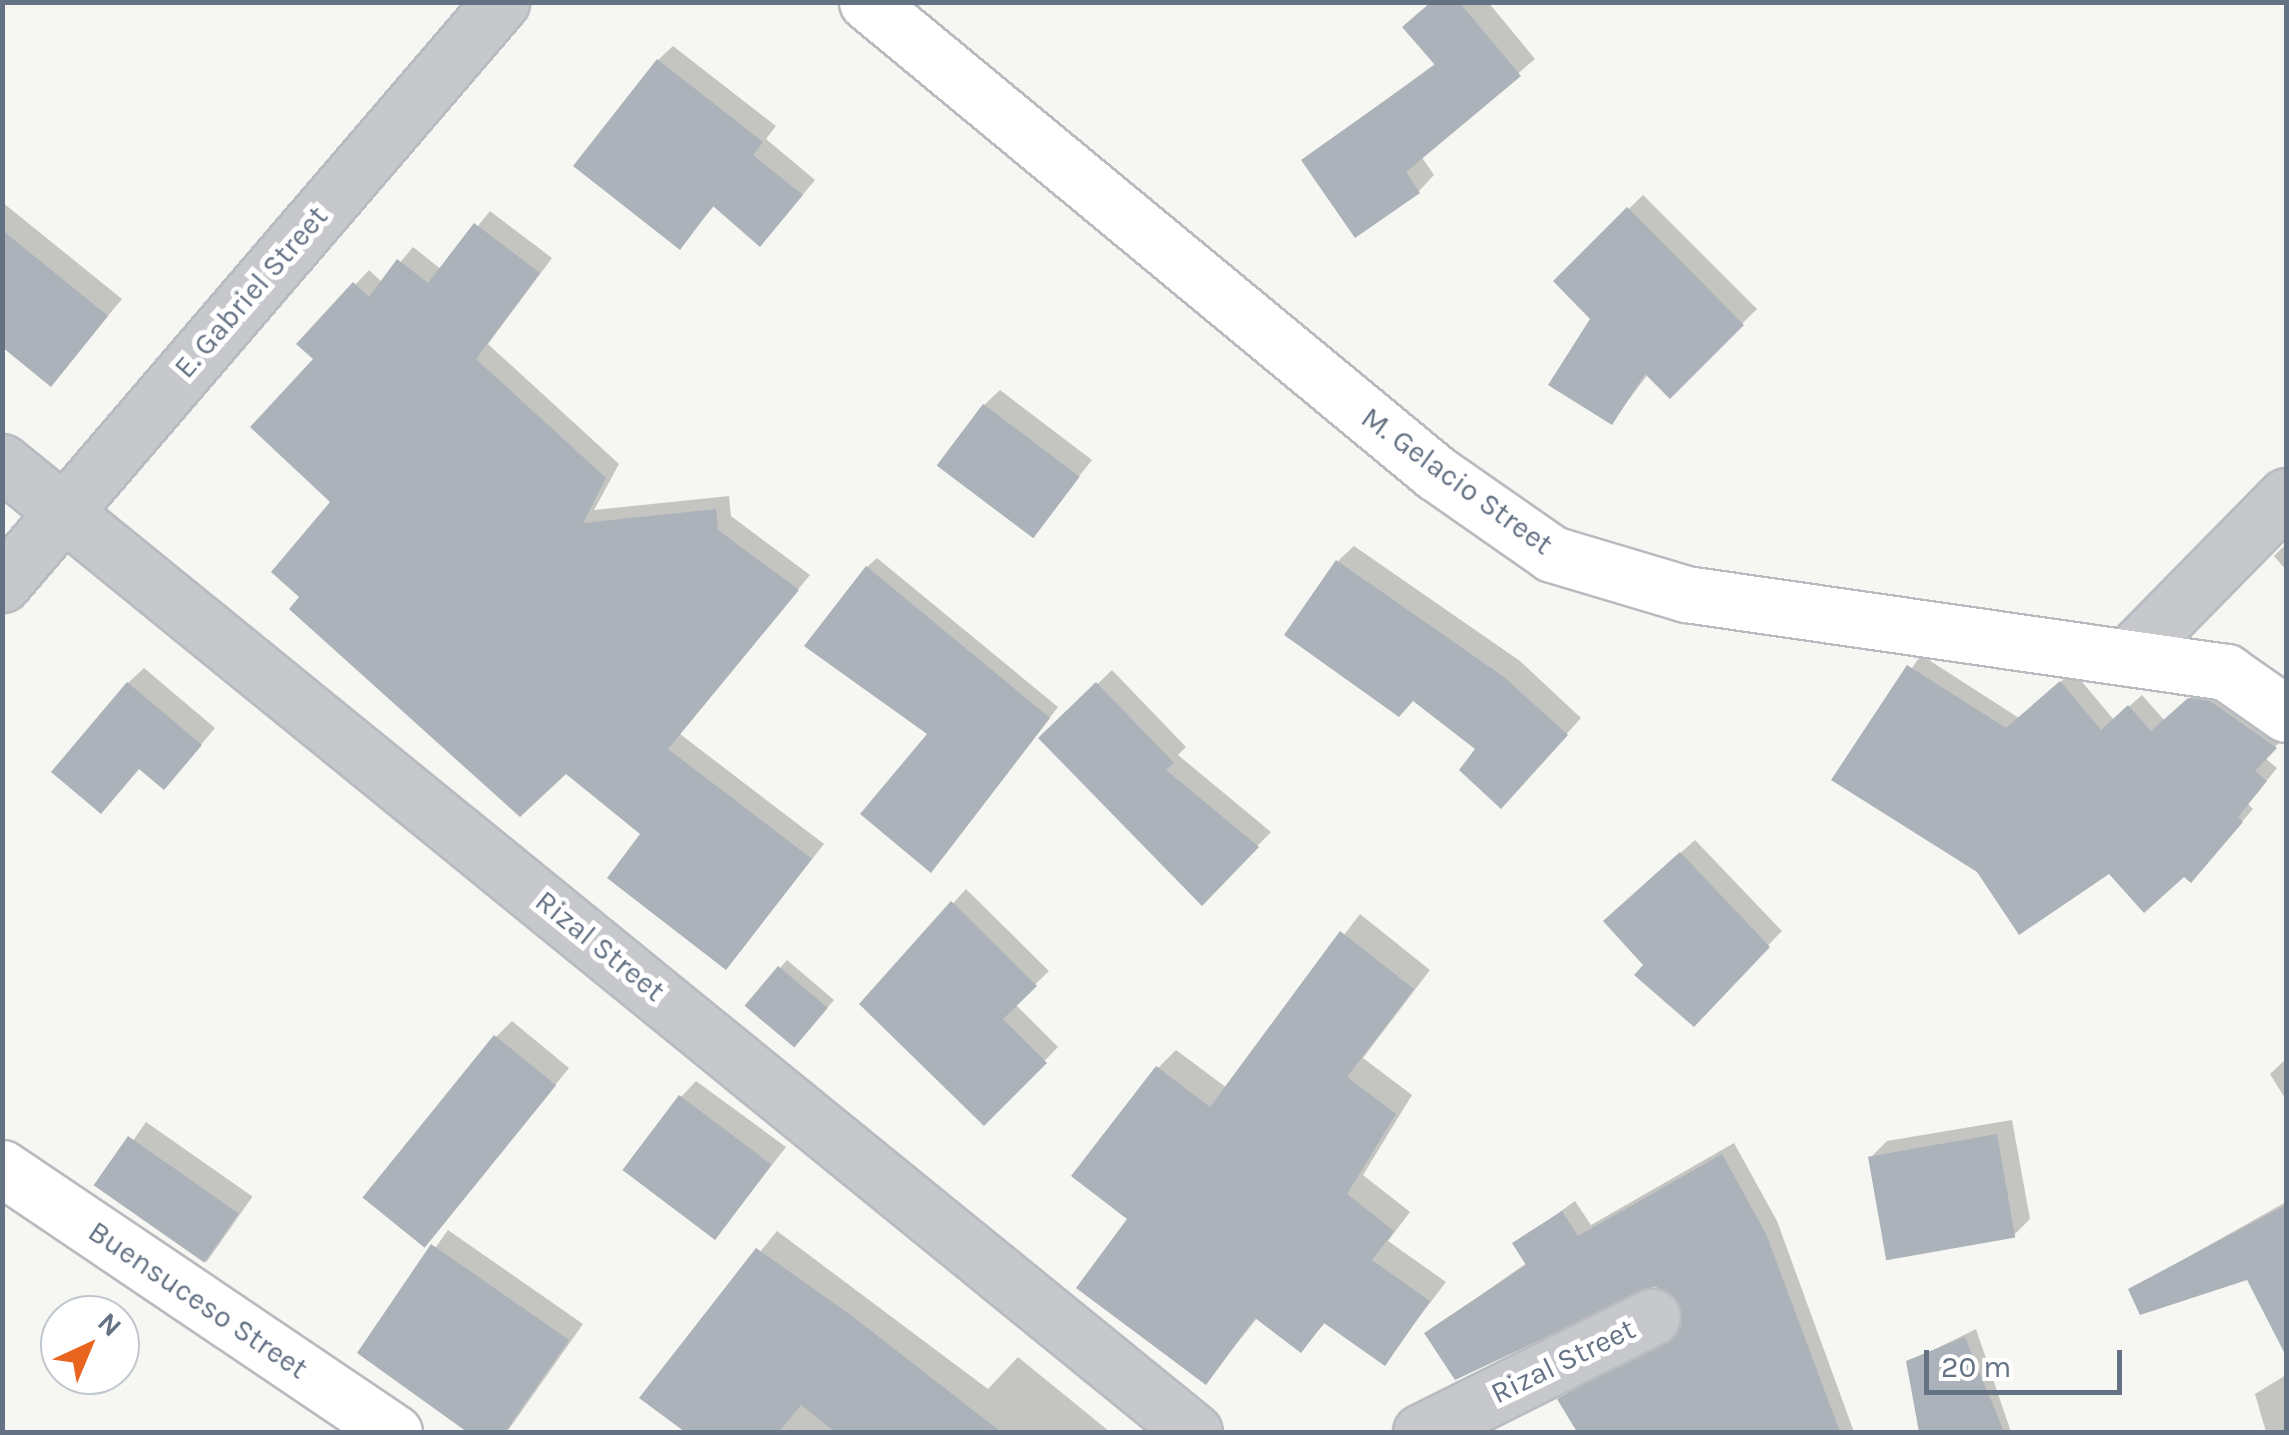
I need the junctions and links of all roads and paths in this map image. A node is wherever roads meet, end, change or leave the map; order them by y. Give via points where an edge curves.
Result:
1 (501, 2) edge
2 (867, 2) edge
3 (2, 462) edge
4 (2286, 496) edge
5 (62, 511) junction
6 (2, 584) edge
7 (2129, 656) junction
8 (2286, 714) edge
9 (2, 1168) edge
10 (1652, 1317) dead end
11 (1444, 1428) edge
12 (1181, 1429) edge
13 (394, 1432) edge

1 - 5 street, E. Gabriel Street
2 - 7 street, M. Gelacio Street via 1436,473 1552,554 1686,594
3 - 5 street, Rizal Street
4 - 7 street
5 - 6 street, E. Gabriel Street
5 - 12 street, Rizal Street
7 - 8 street, M. Gelacio Street via 2226,672
9 - 13 street, Buensuceso Street
10 - 11 street, Rizal Street

